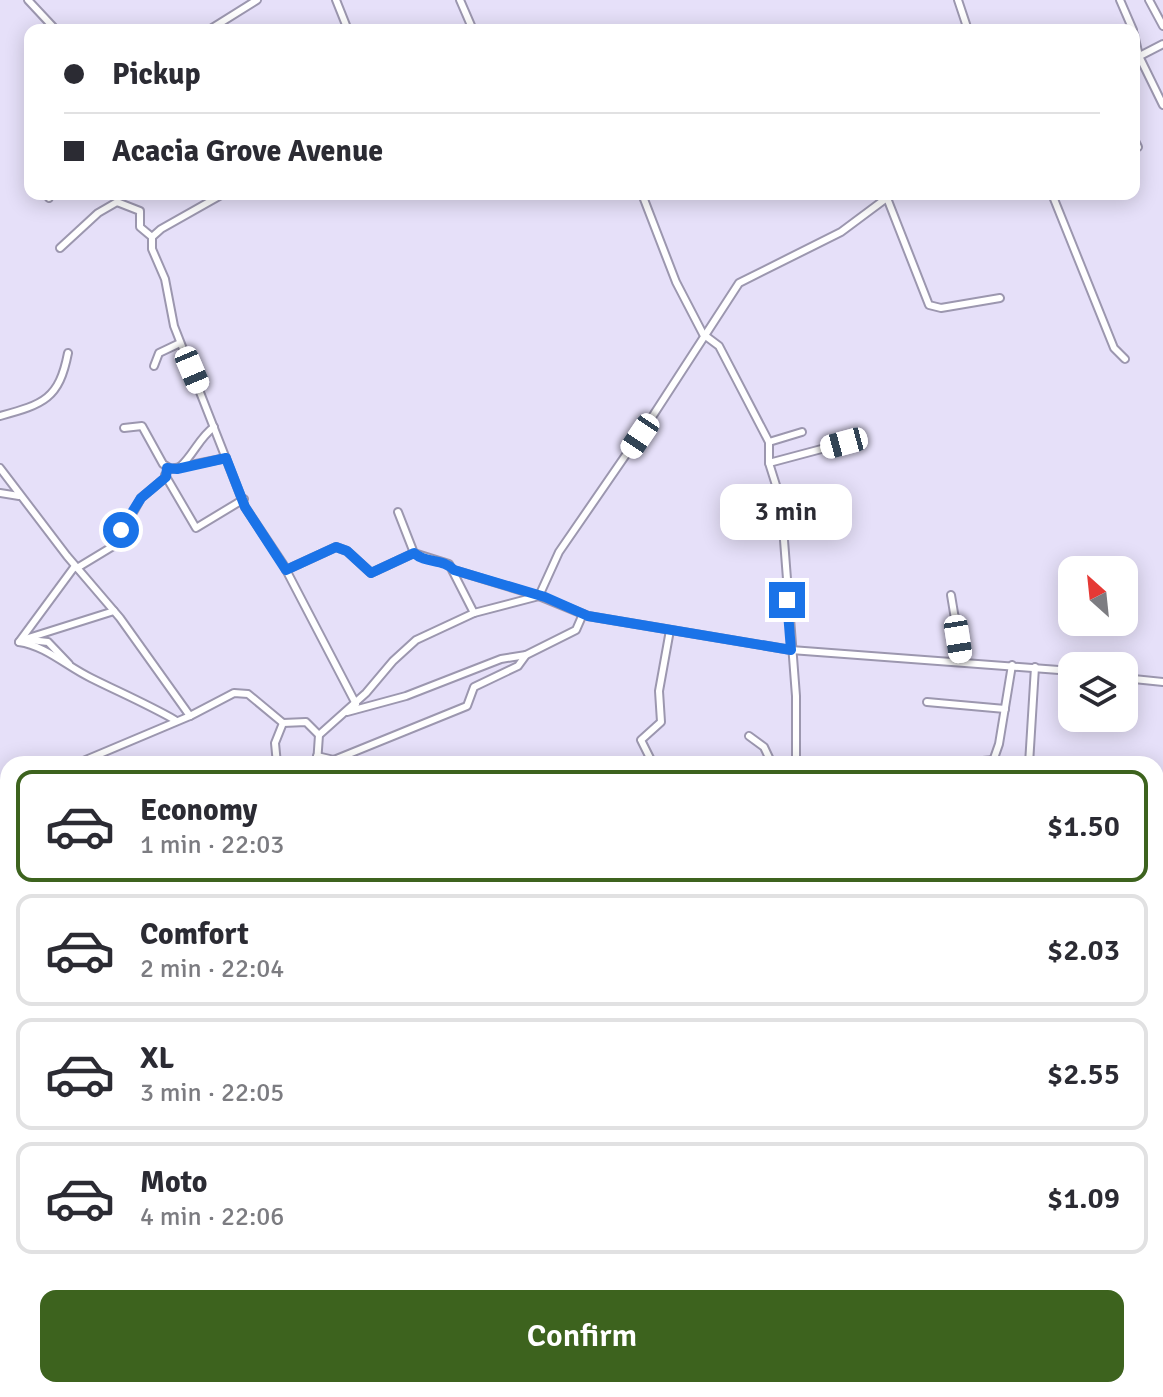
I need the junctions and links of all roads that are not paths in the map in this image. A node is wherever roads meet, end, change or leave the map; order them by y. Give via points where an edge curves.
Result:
1 (28, 0) edge
2 (257, 0) edge
3 (336, 0) edge
4 (460, 0) edge
5 (958, 0) edge
6 (1120, 0) edge
7 (1149, 0) edge
8 (50, 24) edge
9 (219, 24) edge
10 (346, 24) edge
11 (470, 24) edge
12 (966, 24) edge
13 (1130, 24) edge
14 (1163, 26) edge
15 (1163, 44) edge
16 (1140, 56) edge
17 (1140, 65) edge
18 (1163, 105) edge
19 (213, 200) edge
20 (644, 200) edge
21 (885, 200) edge
22 (891, 200) edge
23 (1054, 200) edge
24 (152, 237) junction
25 (60, 248) dead end
26 (1000, 298) dead end
27 (703, 334) junction
28 (180, 343) junction
29 (68, 353) dead end
30 (1125, 359) dead end
31 (154, 366) dead end
32 (0, 416) edge
33 (214, 427) junction
34 (124, 428) dead end
35 (802, 432) dead end
36 (769, 442) junction
37 (844, 443) dead end
38 (226, 458) junction
39 (769, 463) junction
40 (0, 468) edge
41 (167, 468) junction
42 (177, 469) junction
43 (166, 477) junction
44 (0, 493) edge
45 (19, 496) junction
46 (244, 499) junction
47 (398, 512) dead end
48 (414, 553) junction
49 (76, 567) junction
50 (286, 570) junction
51 (454, 570) junction
52 (951, 595) dead end
53 (539, 596) junction
54 (114, 611) junction
55 (474, 613) junction
56 (583, 614) junction
57 (670, 630) junction
58 (19, 642) junction
59 (791, 650) junction
60 (526, 655) junction
61 (962, 661) junction
62 (1012, 665) junction
63 (1035, 667) junction
64 (1058, 669) edge
65 (1138, 679) edge
66 (1163, 682) edge
67 (927, 702) dead end
68 (356, 704) junction
69 (1005, 709) junction
70 (344, 713) junction
71 (190, 716) junction
72 (175, 720) junction
73 (283, 723) junction
74 (319, 735) junction
75 (749, 736) dead end
76 (96, 756) edge
77 (276, 756) edge
78 (317, 756) edge
79 (344, 756) edge
80 (649, 756) edge
81 (768, 756) edge
82 (796, 756) edge
83 (994, 756) edge
84 (1029, 756) edge

1 - 8 street
2 - 9 street
3 - 10 street
4 - 11 street
5 - 12 street
6 - 13 street
7 - 14 street
15 - 16 street
17 - 18 street
19 - 24 street
20 - 27 street
21 - 27 street via 841,232 739,283
22 - 26 street via 929,305 941,308
23 - 30 street via 1114,348
24 - 25 street via 140,227 140,211 117,202
24 - 28 street
27 - 36 street via 719,346
27 - 53 street via 559,552
28 - 31 street via 159,353
28 - 33 street
29 - 32 street via 55,392 33,406
33 - 38 street
33 - 42 street
34 - 41 street via 142,426
35 - 36 street
36 - 39 street
37 - 39 street
38 - 42 street
38 - 46 street
39 - 59 street via 781,501
40 - 45 street
41 - 42 street
41 - 43 street
43 - 46 street via 196,528
43 - 49 street via 141,498 115,545
44 - 45 street
45 - 49 street
46 - 50 street
47 - 48 street
48 - 50 street via 371,573 336,547
48 - 51 street
49 - 54 street
49 - 58 street
50 - 68 street
51 - 53 street
51 - 55 street
52 - 61 street
53 - 55 street
53 - 56 street
54 - 58 street
54 - 71 street
55 - 68 street via 406,648
56 - 57 street
56 - 60 street via 576,630
57 - 59 street
57 - 80 street via 659,691 661,722 641,740
58 - 72 street via 45,650
59 - 61 street
59 - 82 street
60 - 70 street
60 - 79 street via 518,666 471,689 467,706
61 - 62 street
62 - 63 street
62 - 69 street
63 - 64 street
63 - 84 street
65 - 66 street
67 - 69 street
68 - 70 street
69 - 83 street
70 - 74 street
71 - 72 street
71 - 73 street via 240,692
72 - 76 street
73 - 74 street via 306,722
73 - 77 street
74 - 78 street
75 - 81 street

